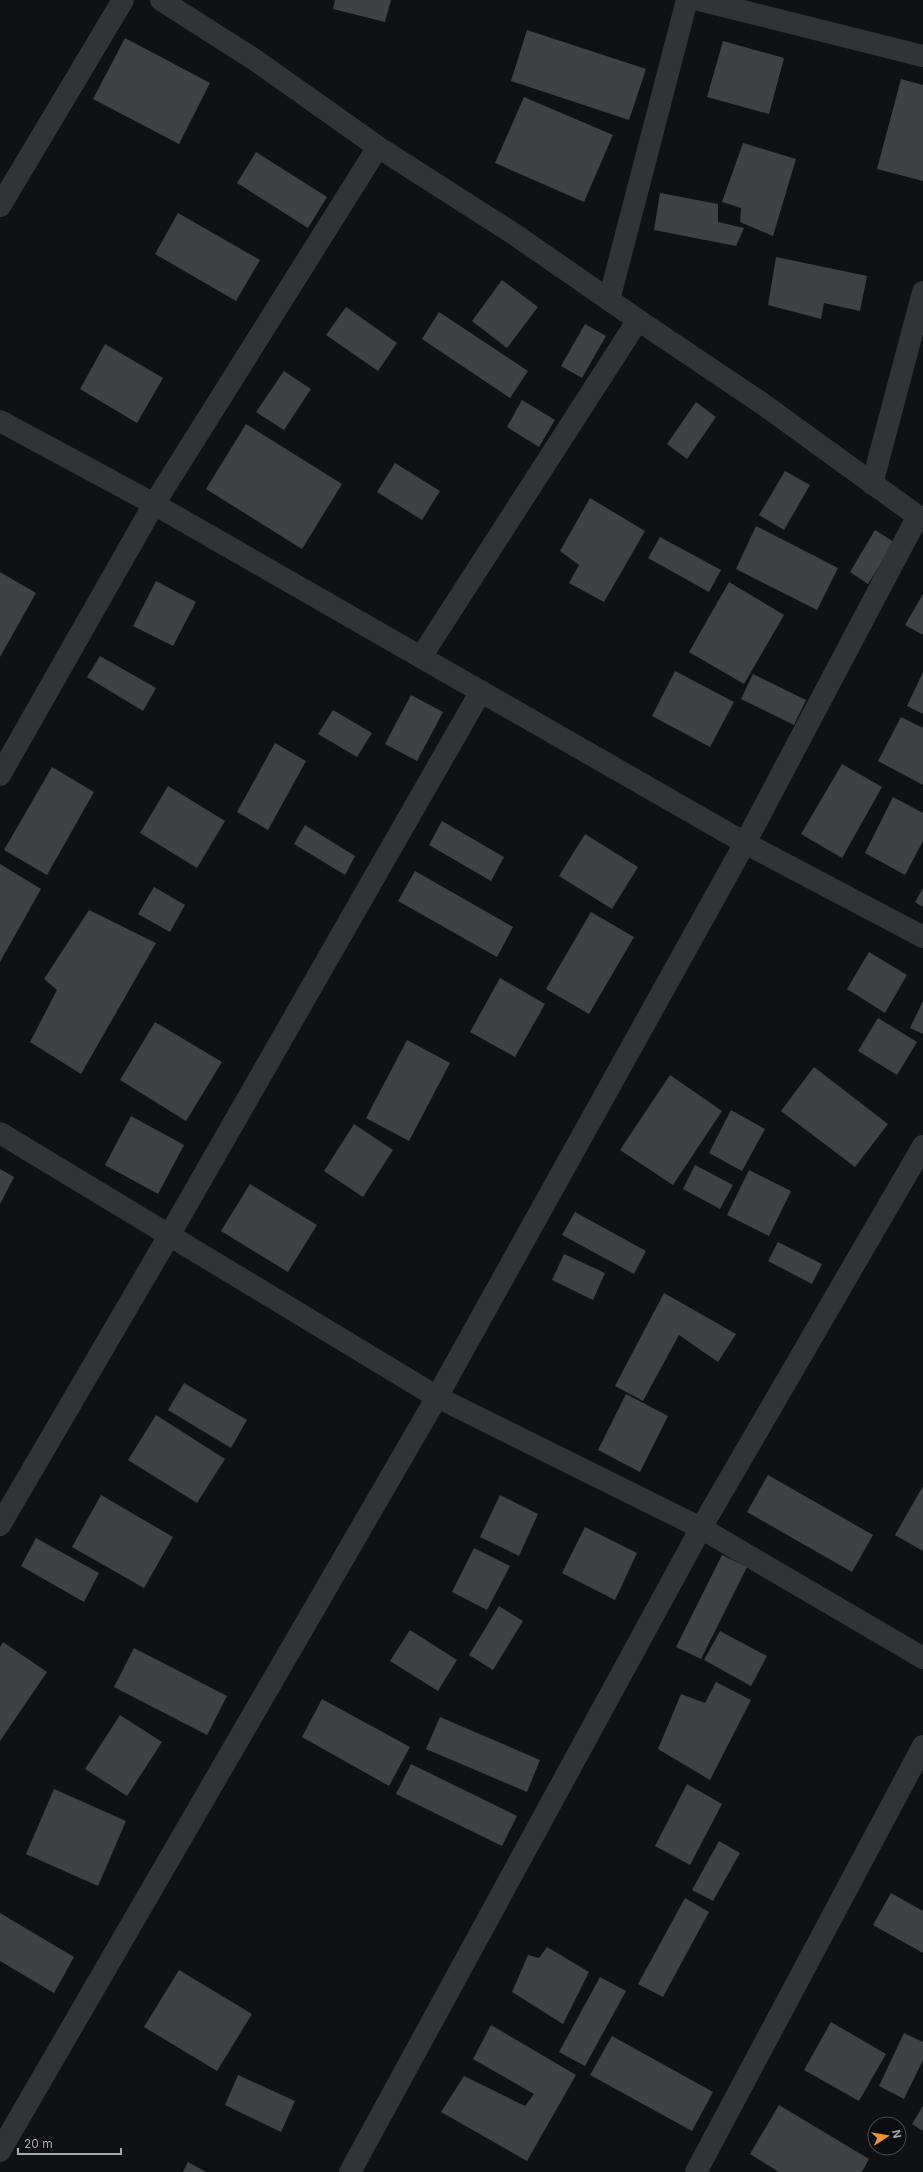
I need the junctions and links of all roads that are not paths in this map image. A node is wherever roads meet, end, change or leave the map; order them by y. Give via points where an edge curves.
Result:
1 (123, 0) edge
2 (161, 0) edge
3 (687, 0) edge
4 (698, 0) edge
5 (923, 56) edge
6 (378, 147) junction
7 (0, 206) edge
8 (923, 292) edge
9 (609, 300) junction
10 (638, 320) junction
11 (0, 421) edge
12 (872, 484) junction
13 (154, 504) junction
14 (920, 518) edge
15 (421, 657) junction
16 (481, 692) junction
17 (0, 774) edge
18 (745, 843) junction
19 (923, 937) edge
20 (0, 1133) edge
21 (923, 1146) edge
22 (170, 1234) junction
23 (437, 1397) junction
24 (0, 1525) edge
25 (702, 1528) junction
26 (923, 1658) edge
27 (923, 1746) edge
28 (0, 2151) edge
29 (350, 2172) edge
30 (696, 2172) edge

1 - 7 street
2 - 6 street via 255,60
3 - 9 street
4 - 5 street
6 - 9 street via 514,234
6 - 13 street
8 - 12 street
9 - 10 street
10 - 12 street via 760,402
10 - 15 street
11 - 13 street
12 - 14 street
13 - 15 street
13 - 17 street
14 - 18 street
15 - 16 street
16 - 18 street
16 - 22 street
18 - 19 street
18 - 23 street
20 - 22 street
21 - 25 street
22 - 23 street
22 - 24 street
23 - 25 street
23 - 28 street
25 - 26 street
25 - 29 street
27 - 30 street

